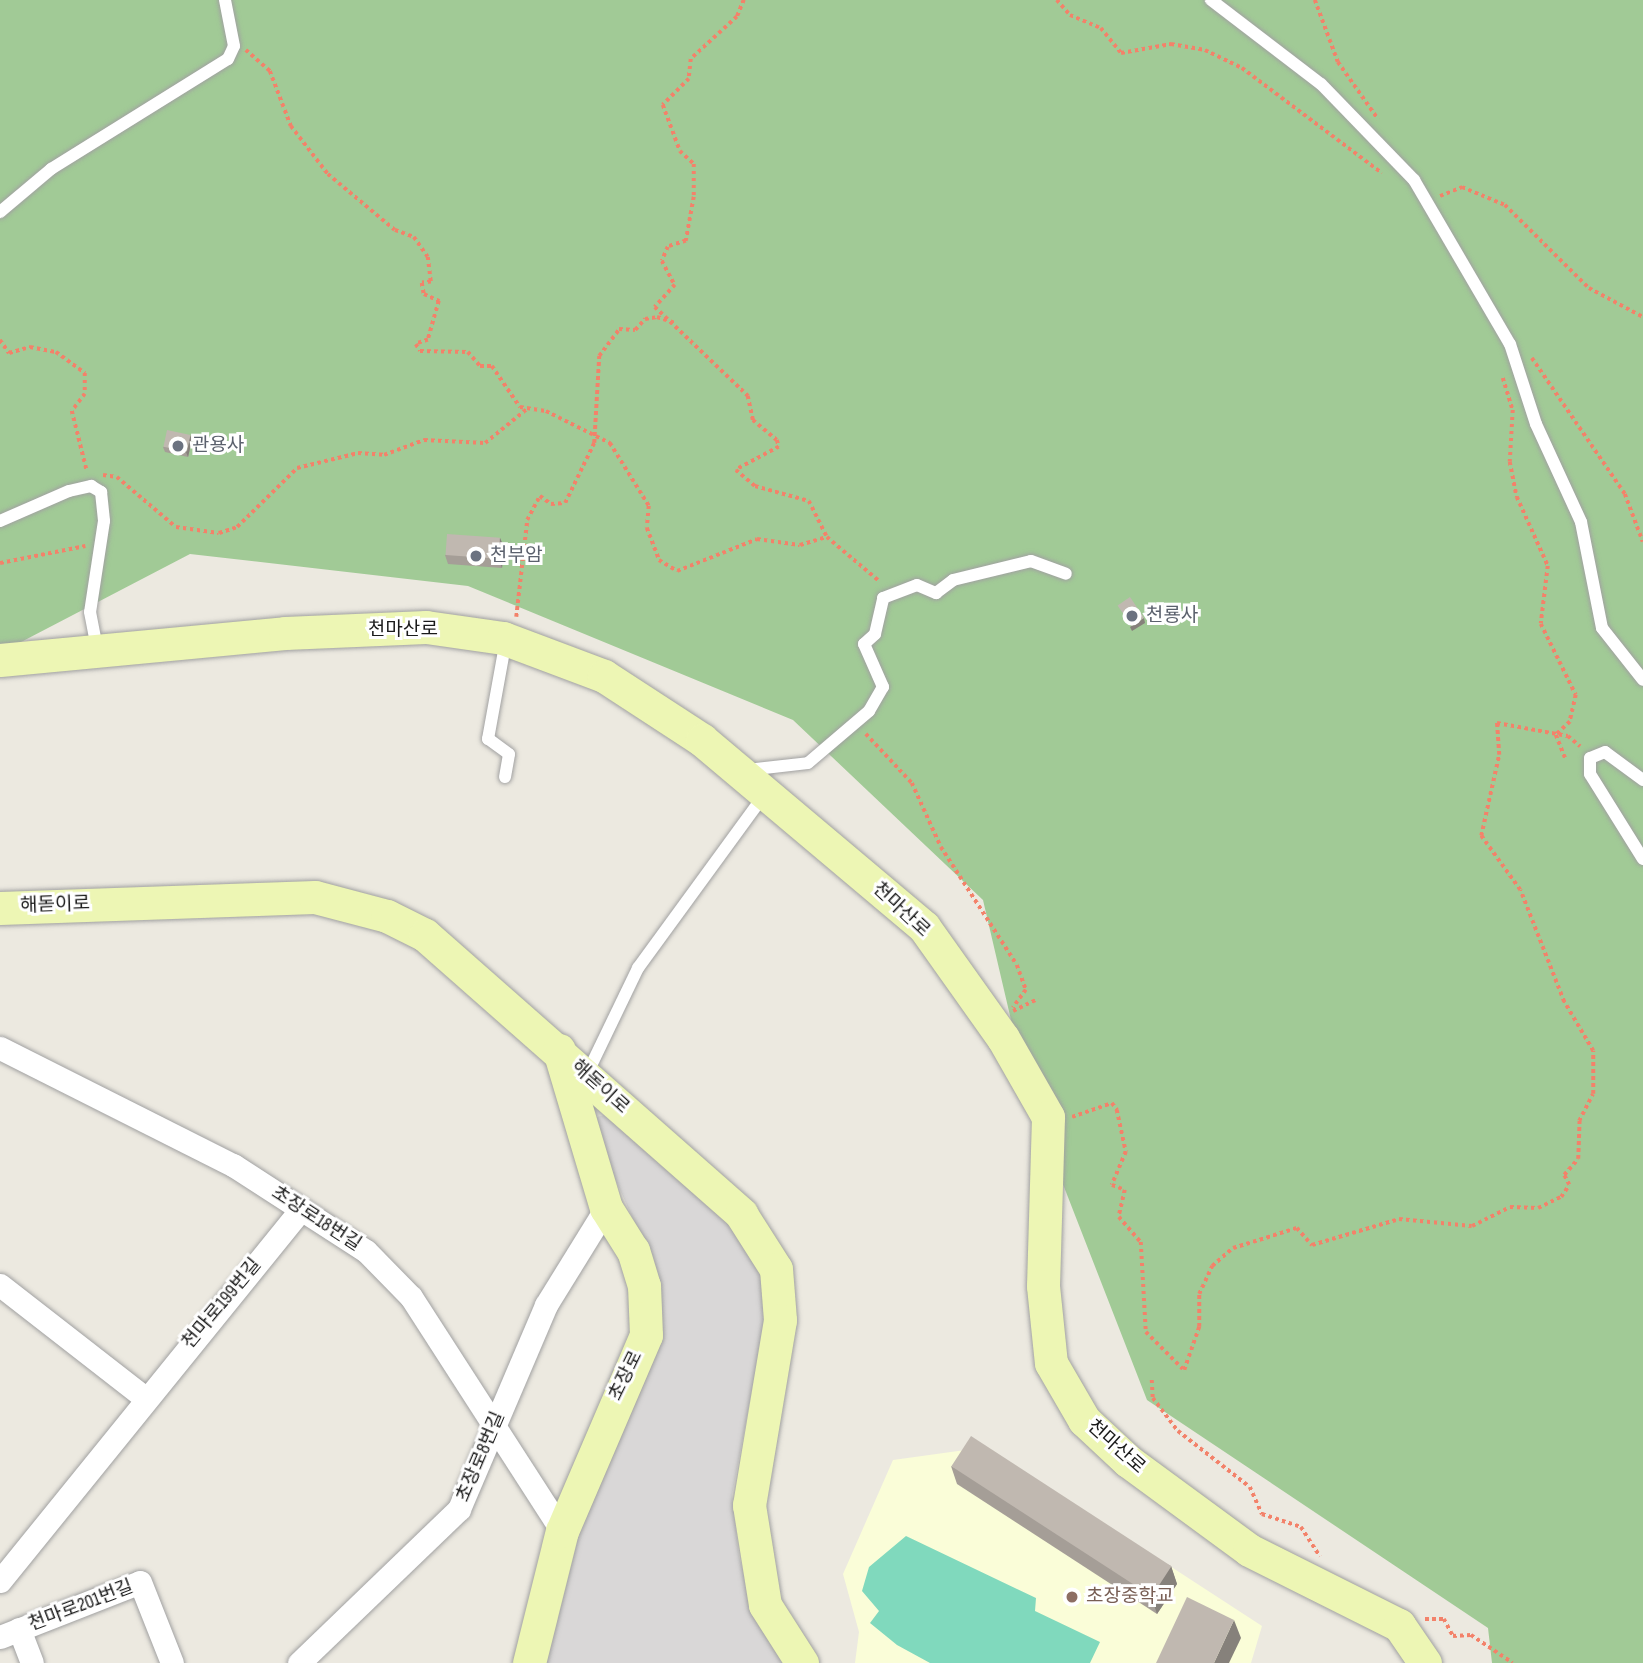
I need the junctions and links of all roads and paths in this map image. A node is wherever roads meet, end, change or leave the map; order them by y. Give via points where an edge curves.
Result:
1 (225, 0) edge
2 (744, 0) edge
3 (1057, 0) edge
4 (1211, 0) edge
5 (1315, 0) edge
6 (229, 31) junction
7 (1385, 150) junction
8 (1389, 179) dead end
9 (0, 212) edge
10 (1434, 216) junction
11 (1643, 317) edge
12 (676, 323) junction
13 (0, 340) edge
14 (1510, 344) junction
15 (528, 408) junction
16 (592, 435) junction
17 (88, 472) junction
18 (91, 486) junction
19 (0, 521) edge
20 (827, 537) junction
21 (100, 541) junction
22 (1643, 542) edge
23 (0, 563) edge
24 (1066, 574) dead end
25 (900, 591) junction
26 (512, 641) junction
27 (97, 649) junction
28 (0, 660) edge
29 (1643, 680) edge
30 (856, 726) junction
31 (1558, 734) junction
32 (1590, 758) junction
33 (1566, 760) dead end
34 (736, 772) junction
35 (505, 777) dead end
36 (1643, 780) edge
37 (764, 794) junction
38 (1643, 859) edge
39 (0, 908) edge
40 (1038, 999) dead end
41 (0, 1048) edge
42 (559, 1050) junction
43 (587, 1075) junction
44 (1049, 1123) junction
45 (606, 1208) junction
46 (300, 1211) junction
47 (0, 1285) edge
48 (1152, 1380) dead end
49 (145, 1398) junction
50 (495, 1424) junction
51 (562, 1531) junction
52 (1324, 1564) dead end
53 (0, 1581) edge
54 (1416, 1612) dead end
55 (10, 1633) edge
56 (32, 1663) edge
57 (172, 1663) edge
58 (299, 1663) edge
59 (529, 1663) edge
60 (802, 1663) edge
61 (1425, 1663) edge
62 (1513, 1663) edge

1 - 6 lane
2 - 12 path via 737,17 722,24 714,42 691,59 689,79 663,105 680,151 694,163 686,241 668,247 662,261 675,285 655,307
3 - 8 path via 1070,15 1101,28 1121,53 1171,44 1241,68
4 - 7 lane via 1321,84
5 - 7 path via 1339,62 1376,109
6 - 9 lane via 234,46 221,64 51,169
6 - 15 path via 241,48 262,60 291,126 328,174 396,230 414,237 428,257 431,282 422,283 424,294 439,301 428,340 416,344 420,351 468,352 480,366 492,366 491,373
7 - 10 lane via 1414,180
10 - 11 path via 1437,198 1462,187 1505,205 1589,288
10 - 14 lane
12 - 16 path via 645,318 635,330 614,334 599,356
12 - 20 path via 748,396 753,419 777,440 779,447 736,470 755,486 808,501
13 - 17 path via 9,353 30,347 56,352 85,373 85,394 72,411
14 - 22 path via 1517,343 1547,375 1625,494
14 - 29 lane via 1536,424 1581,522 1602,628
14 - 31 path via 1502,360 1513,410 1510,462 1517,497 1548,566 1541,624 1576,695 1570,722
15 - 16 path
15 - 17 path via 485,443 424,440 384,455 358,453 297,468 237,527 219,533 176,527 117,477
16 - 20 path via 610,443 641,492 659,560 677,571 757,539 800,545
16 - 26 path via 594,443 565,503 551,504 540,496 527,520
17 - 18 path
18 - 19 lane
18 - 21 lane via 101,492
20 - 25 path via 852,564 868,566 877,581 899,584
21 - 23 path
21 - 27 lane via 91,598
24 - 25 lane via 1031,561 953,580 936,593 917,585
25 - 30 lane via 883,598 875,634 864,644 883,687
26 - 27 street, 천마산로 via 426,627
26 - 34 street, 천마산로 via 604,676 702,740
26 - 35 lane via 488,739 509,754
27 - 28 street, 천마산로
30 - 34 lane via 808,763
30 - 40 path via 912,783 940,847 1017,965 1026,990 1008,1014
31 - 32 path
31 - 33 path
31 - 44 path via 1497,723 1499,755 1481,836 1520,890 1564,1002 1592,1051 1593,1094 1579,1121 1578,1158 1564,1175 1569,1185 1561,1198 1538,1208 1510,1207 1472,1226 1399,1219 1312,1245 1297,1228 1233,1248 1212,1266 1199,1294 1199,1327 1184,1370 1146,1332 1141,1242 1119,1217 1125,1190 1112,1185 1126,1152 1118,1110 1111,1104
32 - 36 lane via 1605,752
32 - 38 lane via 1590,774
34 - 37 street, 천마산로
37 - 43 lane via 638,968
37 - 44 street, 천마산로 via 924,927 1003,1038
39 - 42 street, 해돋이로 via 316,897 349,903 425,935
41 - 46 street, 초장로18번길 via 233,1165
42 - 43 street, 해돋이로
42 - 45 street, 초장로
43 - 60 street, 해돋이로 via 741,1214 776,1269 780,1321 749,1504 765,1605
44 - 61 street, 천마산로 via 1043,1286 1051,1363 1084,1420 1128,1461 1249,1550 1399,1625
45 - 50 street, 초장로8번길 via 546,1305
45 - 51 street, 초장로 via 633,1251 644,1286 646,1335
46 - 49 street, 천마로199번길
46 - 50 street, 초장로18번길 via 366,1251 411,1297
47 - 49 street
48 - 52 path via 1153,1398 1178,1431 1250,1486 1262,1514 1301,1527
49 - 53 street, 천마로199번길
50 - 51 street, 초장로18번길
50 - 58 street, 초장로8번길 via 459,1509
51 - 59 street, 초장로
54 - 62 path via 1422,1619 1444,1619 1453,1636 1471,1635
55 - 56 street, 천마로201번길
55 - 57 street, 천마로201번길 via 140,1582

